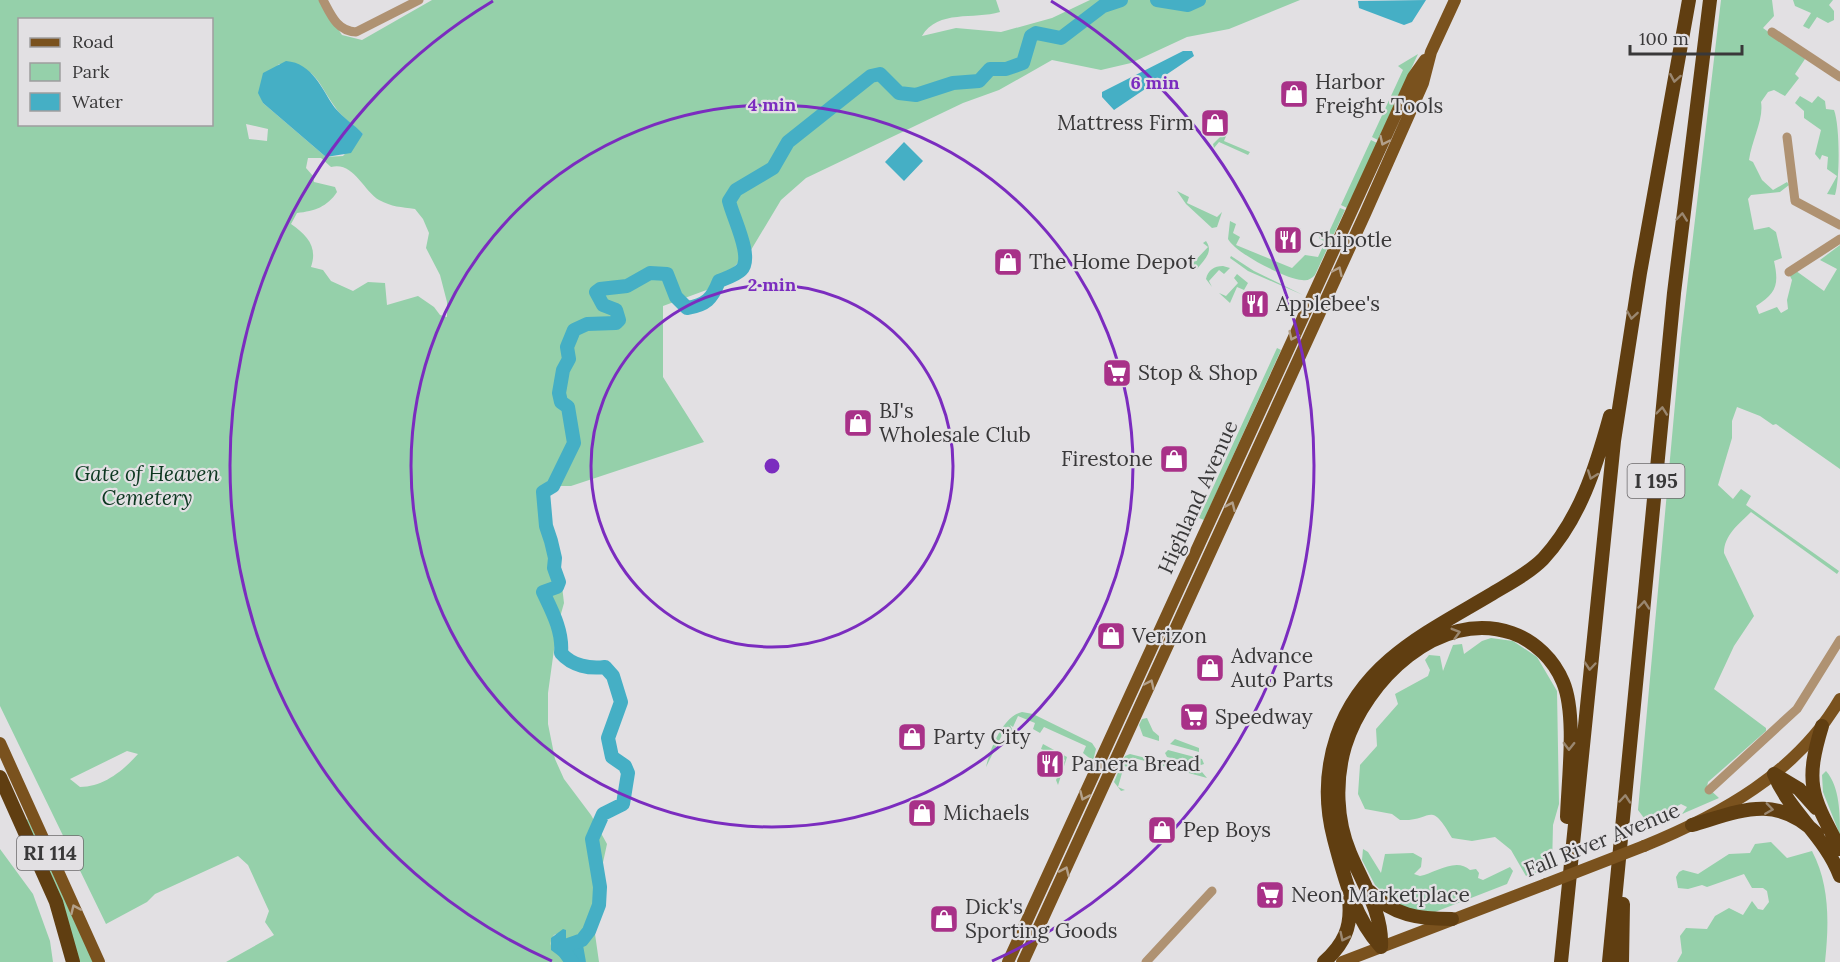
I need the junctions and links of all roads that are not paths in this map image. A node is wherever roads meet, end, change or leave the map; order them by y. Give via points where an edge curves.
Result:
1 (323, 0) edge
2 (419, 0) edge
3 (1455, 0) edge
4 (1689, 0) edge
5 (1710, 0) edge
6 (1772, 32) dead end
7 (1431, 52) junction
8 (1840, 77) edge
9 (1787, 137) dead end
10 (1840, 225) edge
11 (1840, 239) edge
12 (1789, 272) dead end
13 (1626, 358) junction
14 (1840, 640) edge
15 (1840, 699) edge
16 (1822, 726) junction
17 (0, 744) edge
18 (1774, 774) junction
19 (0, 777) edge
20 (1709, 790) dead end
21 (1692, 825) junction
22 (1622, 831) junction
23 (1817, 834) junction
24 (1839, 846) edge
25 (1342, 866) junction
26 (1840, 876) edge
27 (1367, 888) junction
28 (1212, 891) dead end
29 (1452, 919) junction
30 (1565, 928) junction
31 (1381, 947) junction
32 (73, 962) edge
33 (99, 962) edge
34 (1008, 962) edge
35 (1023, 962) edge
36 (1146, 962) edge
37 (1324, 962) edge
38 (1342, 962) edge
39 (1561, 962) edge
40 (1609, 962) edge
41 (1622, 962) edge

1 - 2 street via 336,23 356,32
3 - 7 main road, Highland Avenue
4 -> 13 highway, I 195
22 -> 5 highway, I 195 via 1677,265
6 - 8 street
7 -> 34 main road, Highland Avenue via 1413,77
35 -> 7 main road, Highland Avenue via 1365,214 1422,83
9 - 10 street via 1795,201
11 - 12 street
13 -> 25 highway via 1592,478 1556,543 1522,576 1393,655 1367,681 1351,705 1335,744 1328,786 1331,828
13 -> 30 highway, I 195 via 1602,542
14 - 20 street via 1797,709
15 - 16 main road, Fall River Avenue
16 - 18 main road, Fall River Avenue
16 - 24 highway via 1811,778 1820,808
33 -> 17 main road, RI 114
18 - 21 main road, Fall River Avenue via 1742,798
18 - 23 highway via 1788,802
18 - 24 highway via 1806,795
19 - 32 highway, RI 114 via 56,902
21 -> 23 highway via 1765,807 1795,817
21 - 29 main road, Fall River Avenue, bridge
22 - 40 highway, I 195
22 - 41 highway
23 - 26 highway
25 - 31 highway via 1362,922
25 -> 37 highway via 1350,902 1349,923 1341,945
27 - 29 highway via 1383,904 1405,915
27 -> 30 highway via 1347,844 1339,807 1342,757 1356,719 1381,682 1415,651 1457,632 1500,630 1523,638 1544,653 1566,691 1569,750
27 - 31 highway via 1380,928
28 - 36 street
29 - 31 main road, Fall River Avenue
30 - 39 highway, I 195
31 - 38 main road, Fall River Avenue

